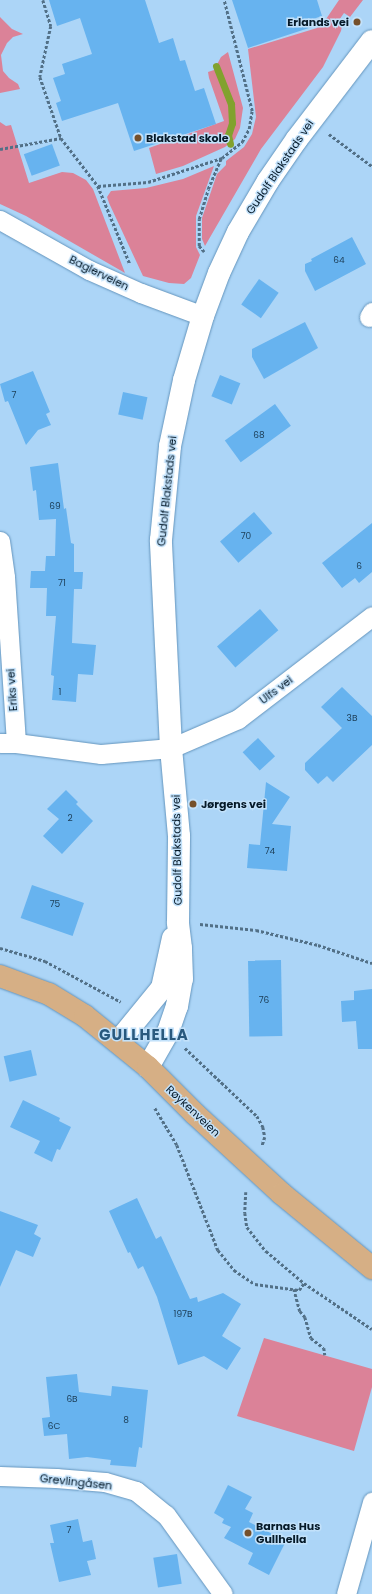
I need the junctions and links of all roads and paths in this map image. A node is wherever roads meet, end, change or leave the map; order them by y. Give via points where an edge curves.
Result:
1 (43, 0) edge
2 (224, 0) edge
3 (372, 41) edge
4 (323, 129) dead end
5 (61, 138) junction
6 (0, 149) edge
7 (222, 158) junction
8 (372, 166) edge
9 (98, 186) junction
10 (0, 220) edge
11 (206, 256) dead end
12 (141, 293) junction
13 (203, 316) junction
14 (0, 541) edge
15 (372, 616) edge
16 (8, 743) edge
17 (171, 748) junction
18 (188, 923) junction
19 (372, 964) edge
20 (0, 976) edge
21 (118, 1042) junction
22 (148, 1067) junction
23 (152, 1104) dead end
24 (247, 1188) dead end
25 (372, 1268) edge
26 (304, 1283) junction
27 (294, 1289) junction
28 (372, 1329) edge
29 (325, 1355) dead end
30 (0, 1476) edge
31 (372, 1502) edge
32 (223, 1594) edge
33 (346, 1594) edge

1 - 5 path via 51,26 40,77
2 - 7 path via 252,111 249,129 242,142
3 - 13 street, Gudolf Blakstads vei via 297,139 254,204 219,273
4 - 8 path
5 - 6 path
5 - 9 path
7 - 9 path via 148,182
7 - 11 path via 199,218 200,246
9 - 12 path
10 - 12 street, Baglerveien via 89,270
12 - 13 street, Baglerveien
13 - 17 street, Gudolf Blakstads vei via 184,380 170,446 161,540
14 - 16 street, Eriks vei via 5,577
15 - 17 street, Ulfs vei via 238,719
16 - 17 street via 101,754
17 - 18 street, Gudolf Blakstads vei
18 - 19 path via 256,930 318,944
18 - 21 street, Gudolf Blakstads vei via 170,947 162,988
18 - 22 street, Gudolf Blakstads vei via 181,948 182,979 177,1006 168,1032
20 - 21 main road, Røykenveien via 59,999
21 - 22 main road, Røykenveien
22 - 25 main road, Røykenveien via 282,1194
23 - 27 path via 178,1145 218,1250 246,1280 256,1284
24 - 26 path via 244,1202 247,1227 266,1251
26 - 27 path via 299,1290
26 - 28 path
27 - 29 path via 311,1338 324,1348
30 - 32 street, Grevlingåsen via 105,1482 136,1491 166,1514
31 - 33 street

